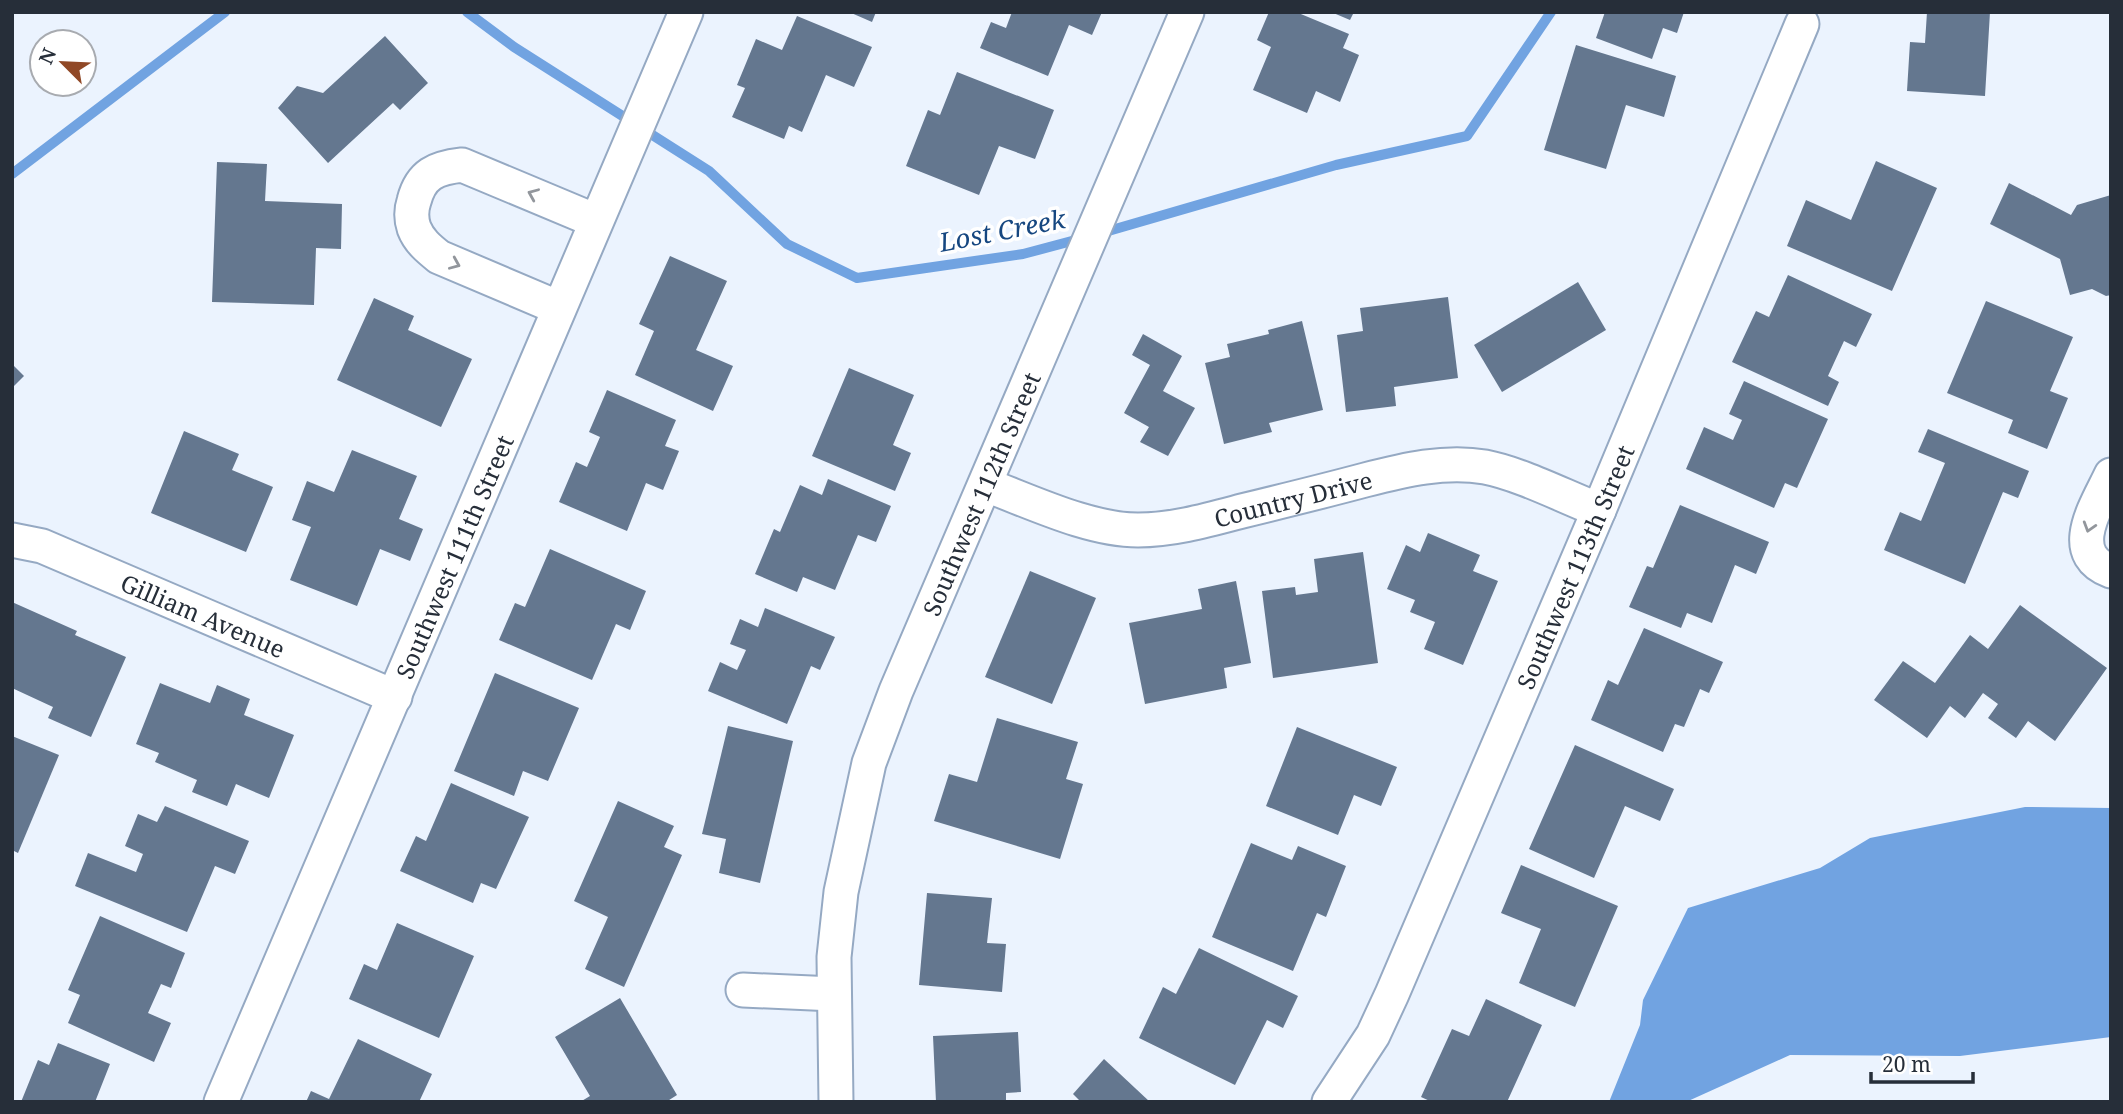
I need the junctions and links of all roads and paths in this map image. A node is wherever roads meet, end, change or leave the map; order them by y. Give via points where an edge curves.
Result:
1 (686, 12) edge
2 (1187, 12) edge
3 (1802, 24) dead end
4 (597, 218) junction
5 (559, 308) junction
6 (2111, 475) edge
7 (986, 485) junction
8 (1599, 510) junction
9 (12, 540) edge
10 (2111, 571) edge
11 (395, 697) junction
12 (743, 990) dead end
13 (834, 994) junction
14 (222, 1102) edge
15 (836, 1102) edge
16 (1329, 1102) edge

1 - 4 street, Southwest 111th Street
2 - 7 street, Southwest 112th Street
3 - 8 street, Southwest 113th Street
4 - 5 street, Southwest 111th Street
4 -> 5 street via 462,164 447,166 421,182 411,213 424,244 439,257
5 - 11 street, Southwest 111th Street
6 -> 10 street via 2085,541 2090,557
7 - 8 street, Country Drive via 1085,521 1136,530 1203,521 1429,466 1485,467
7 - 13 street, Southwest 112th Street via 896,691 870,763 841,892
8 - 16 street, Southwest 113th Street via 1392,994 1373,1035
9 - 11 street, Gilliam Avenue via 42,545
11 - 14 street, Southwest 111th Street
12 - 13 street
13 - 15 street, Southwest 112th Street

